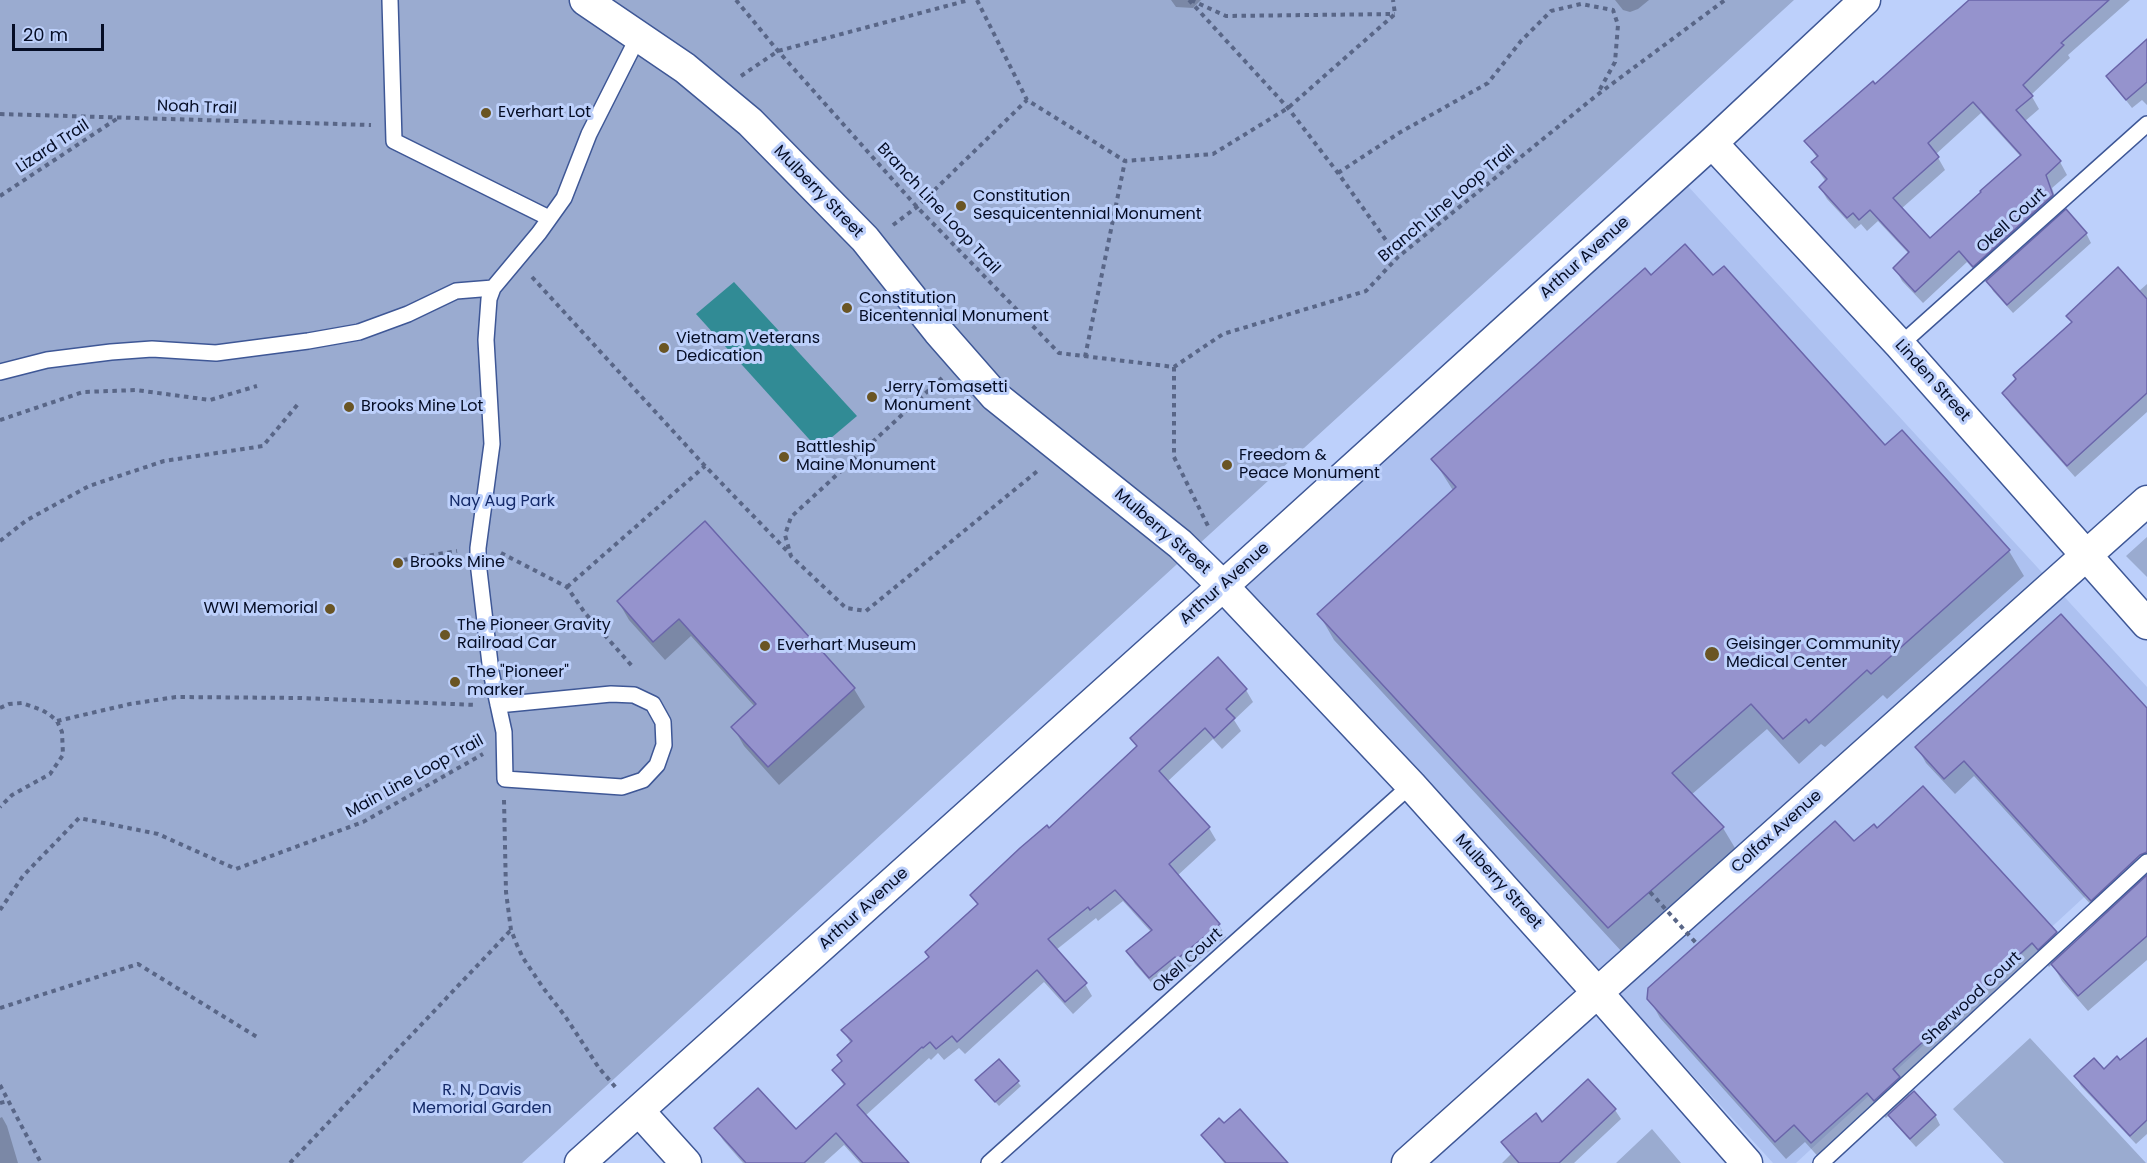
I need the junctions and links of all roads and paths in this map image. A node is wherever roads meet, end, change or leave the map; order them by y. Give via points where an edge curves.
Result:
1 (390, 0) edge
2 (585, 0) edge
3 (736, 0) edge
4 (969, 0) edge
5 (977, 0) edge
6 (1189, 0) edge
7 (1393, 0) edge
8 (1725, 0) edge
9 (1865, 0) edge
10 (1395, 14) junction
11 (638, 37) junction
12 (778, 51) junction
13 (714, 93) junction
14 (1597, 95) junction
15 (1027, 100) junction
16 (1288, 108) junction
17 (0, 114) edge
18 (119, 118) junction
19 (2147, 124) edge
20 (393, 126) junction
21 (1712, 143) junction
22 (1125, 161) junction
23 (1338, 173) junction
24 (0, 196) edge
25 (917, 207) junction
26 (549, 218) junction
27 (868, 244) junction
28 (1398, 257) junction
29 (516, 260) junction
30 (493, 288) junction
31 (1900, 345) junction
32 (1085, 357) junction
33 (963, 358) junction
34 (1174, 367) junction
35 (0, 372) edge
36 (257, 386) dead end
37 (298, 404) dead end
38 (0, 420) edge
39 (1063, 450) junction
40 (705, 466) junction
41 (2147, 501) edge
42 (1208, 527) dead end
43 (0, 542) edge
44 (479, 545) junction
45 (2086, 555) junction
46 (791, 556) junction
47 (402, 560) dead end
48 (1224, 586) junction
49 (567, 587) junction
50 (2147, 624) edge
51 (632, 666) dead end
52 (498, 705) junction
53 (0, 708) edge
54 (57, 721) junction
55 (505, 741) junction
56 (505, 779) junction
57 (1411, 785) junction
58 (0, 807) edge
59 (2147, 862) edge
60 (1650, 892) dead end
61 (0, 910) edge
62 (511, 930) junction
63 (1697, 944) dead end
64 (1597, 992) junction
65 (0, 1008) edge
66 (257, 1037) dead end
67 (0, 1085) edge
68 (8, 1101) junction
69 (0, 1103) edge
70 (639, 1111) junction
71 (41, 1163) edge
72 (290, 1163) edge
73 (580, 1163) edge
74 (686, 1163) edge
75 (989, 1163) edge
76 (1407, 1163) edge
77 (1747, 1163) edge
78 (1821, 1163) edge

1 - 20 lane
2 - 11 street, Mulberry Street
3 - 12 path, Branch Line Loop Trail
4 - 12 path
5 - 15 path
6 - 10 path via 1226,16
6 - 16 path
7 - 10 path
8 - 14 path, Branch Line Loop Trail
9 - 21 street, Arthur Avenue
10 - 16 path
11 - 13 street, Mulberry Street
11 - 26 lane via 589,134 564,198
12 - 13 path
12 - 25 path, Branch Line Loop Trail
13 - 27 street, Mulberry Street via 750,122
14 - 23 path via 1615,62 1618,24 1613,10 1581,4 1551,11 1488,83
14 - 28 path, Branch Line Loop Trail
15 - 22 path
15 - 25 path
16 - 22 path via 1213,154
16 - 23 path
17 - 18 path, Noah Trail
18 - 20 path, Noah Trail
18 - 24 path, Lizard Trail
19 - 31 lane, Okell Court
20 - 26 lane via 394,141
21 - 31 street, Linden Street
21 - 48 street, Arthur Avenue
22 - 32 path
23 - 28 path
25 - 27 path
25 - 32 path, Branch Line Loop Trail via 1059,353
26 - 29 lane
27 - 33 street, Mulberry Street
28 - 34 path, Branch Line Loop Trail via 1366,291 1223,334
29 - 30 lane
29 - 40 path
30 - 35 lane via 456,291 359,332 308,341 216,353 152,349 111,352 47,360
30 - 44 lane via 486,340 492,444
31 - 45 street, Linden Street
32 - 34 path, Branch Line Loop Trail
33 - 39 street, Mulberry Street via 995,396
33 - 46 path via 791,517 785,535
34 - 42 path via 1174,457
36 - 38 path via 210,400 136,390 83,392
37 - 43 path via 263,446 164,461 89,486 27,520
39 - 46 path via 866,611 846,608
39 - 48 street, Mulberry Street via 1180,544
40 - 46 path
40 - 49 path
41 - 45 street, Colfax Avenue
44 - 47 path
44 - 49 path
44 - 52 lane via 485,632
45 - 50 street, Linden Street
45 - 64 street, Colfax Avenue
48 - 57 street, Mulberry Street
48 - 70 street, Arthur Avenue
49 - 51 path
52 - 54 path via 176,697
52 - 55 lane
52 - 56 lane via 634,695 653,704 663,722 664,745 657,765 642,780 622,787
53 - 54 path via 22,704 42,710
54 - 58 path via 62,732 63,755 58,765
55 - 56 lane
55 - 61 path, Main Line Loop Trail via 363,822 236,869 158,834 79,818 23,876
56 - 62 path via 506,892
57 - 64 street, Mulberry Street
57 - 75 lane, Okell Court
59 - 78 lane, Sherwood Court
60 - 63 path, bridge
62 - 70 path via 523,958 610,1083
62 - 72 path
64 - 76 street, Colfax Avenue
64 - 77 street, Mulberry Street
65 - 66 path via 138,964
67 - 68 path
68 - 69 path
68 - 71 path
70 - 73 street, Arthur Avenue
70 - 74 street

